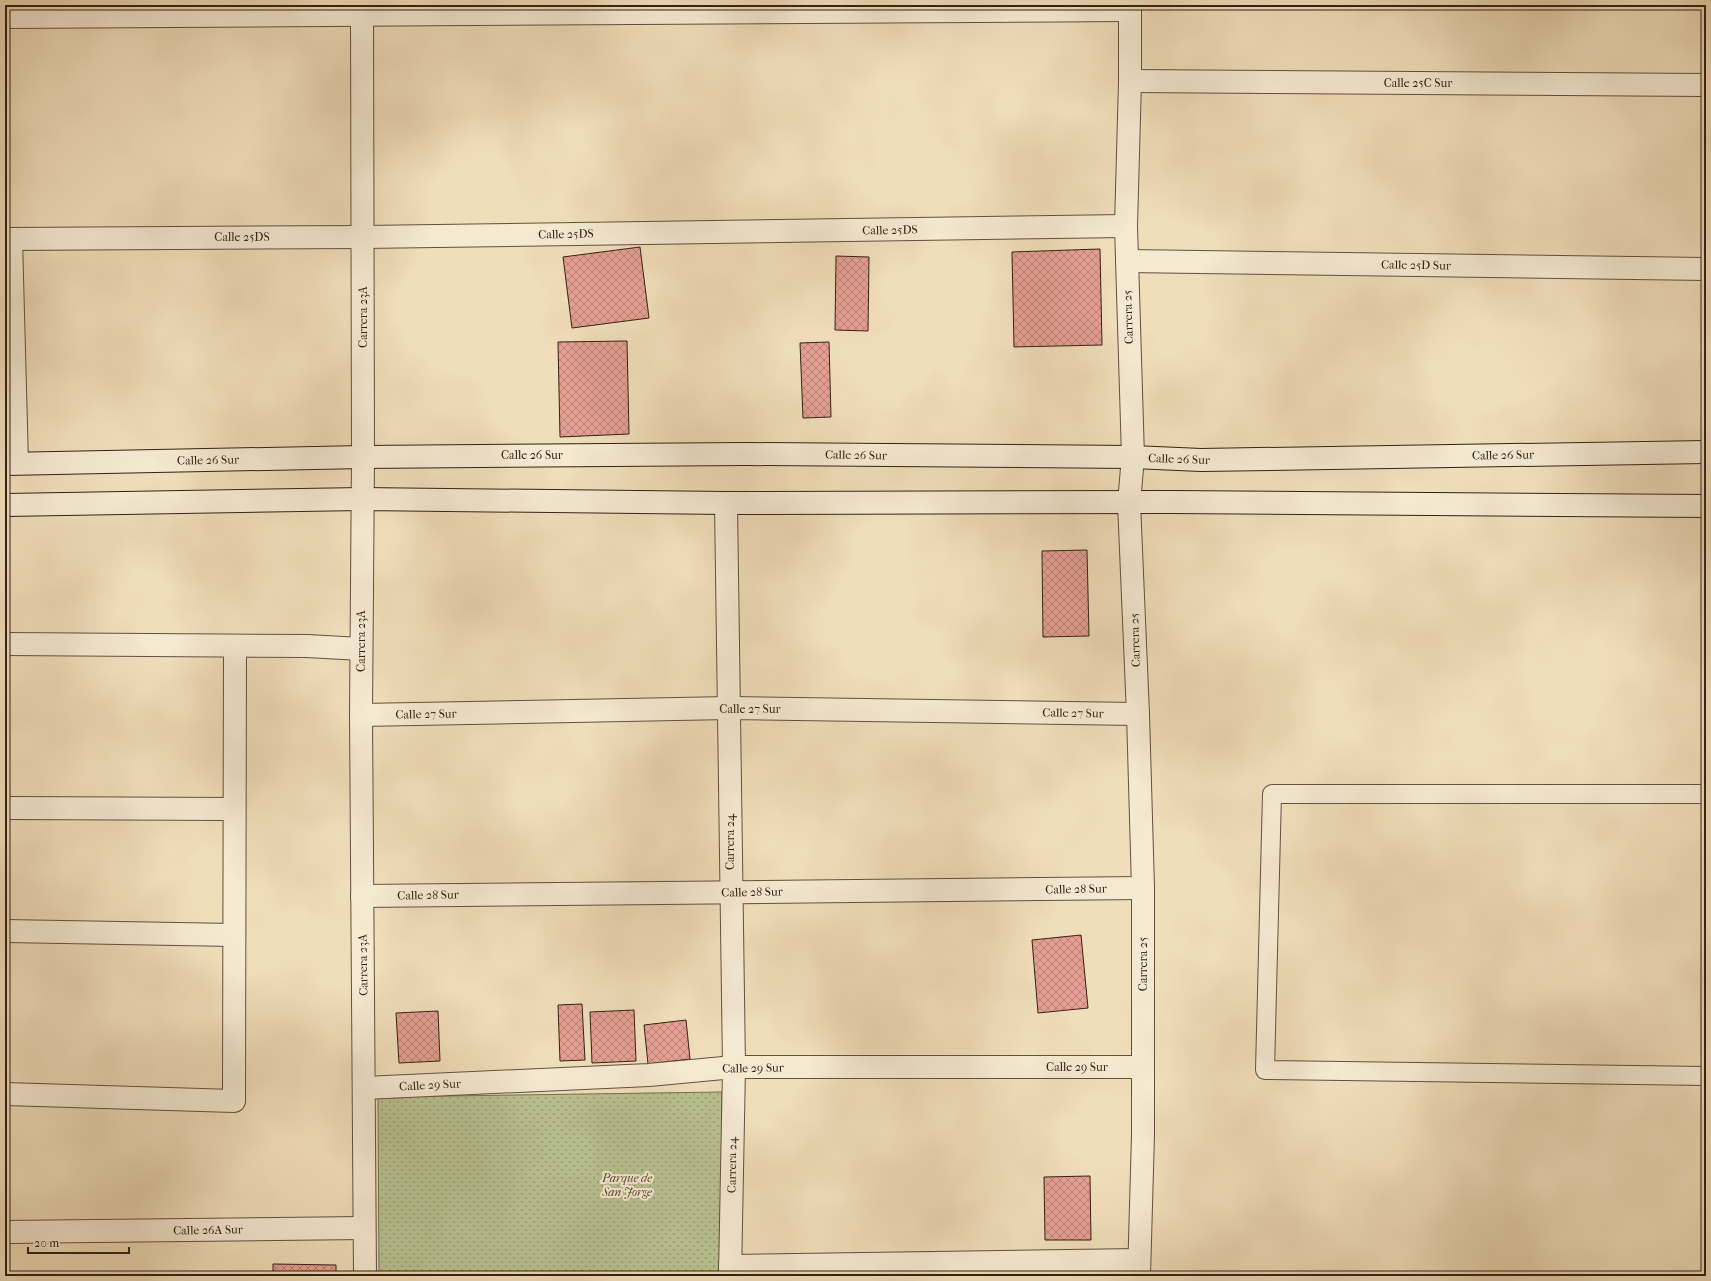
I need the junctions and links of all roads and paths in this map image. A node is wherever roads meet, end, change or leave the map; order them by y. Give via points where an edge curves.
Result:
1 (1130, 8) edge
2 (722, 9) edge
3 (362, 10) edge
4 (5, 17) edge
5 (1130, 81) junction
6 (1706, 85) edge
7 (1126, 226) junction
8 (363, 237) junction
9 (9, 239) edge
10 (1127, 262) junction
11 (1706, 269) edge
12 (1706, 452) edge
13 (363, 457) junction
14 (1133, 457) junction
15 (12, 464) edge
16 (362, 499) junction
17 (726, 503) junction
18 (1129, 503) junction
19 (5, 505) edge
20 (1706, 506) edge
21 (5, 644) edge
22 (235, 647) junction
23 (361, 649) junction
24 (729, 708) junction
25 (1138, 714) junction
26 (361, 715) junction
27 (1706, 794) edge
28 (5, 808) edge
29 (234, 809) junction
30 (1143, 888) junction
31 (730, 892) junction
32 (362, 896) junction
33 (5, 931) edge
34 (234, 935) junction
35 (734, 1067) junction
36 (1143, 1067) junction
37 (1706, 1076) edge
38 (364, 1088) junction
39 (5, 1094) edge
40 (364, 1228) junction
41 (5, 1232) edge
42 (1139, 1268) edge
43 (730, 1271) edge
44 (365, 1276) edge

1 - 2 street
1 - 5 street, Carrera 25
2 - 3 street
3 - 4 street
3 - 8 street, Carrera 23A
5 - 6 street, Calle 25C Sur
5 - 7 street, Carrera 25
7 - 8 street, Calle 25DS
7 - 10 street, Carrera 25
8 - 9 street, Calle 25DS
8 - 13 street, Carrera 23A
9 - 15 lane
10 - 11 street, Calle 25D Sur
10 - 14 street, Carrera 25
12 - 14 street, Calle 26 Sur via 1201,460
13 - 14 street, Calle 26 Sur via 747,454
13 - 15 street, Calle 26 Sur
13 - 16 street, Carrera 23A
14 - 18 street, Carrera 25
16 - 17 street
16 - 19 street
16 - 23 street, Carrera 23A
17 - 18 street
17 - 24 street, Carrera 24
18 - 20 street
18 - 25 street, Carrera 25
21 - 22 street
22 - 23 street via 307,646
22 - 29 street
23 - 26 street, Carrera 23A
24 - 25 street, Calle 27 Sur
24 - 26 street, Calle 27 Sur
24 - 31 street, Carrera 24
25 - 30 street, Carrera 25
26 - 32 street, Carrera 23A
27 - 37 lane via 1272,794 1265,1070
28 - 29 street
29 - 34 street
30 - 31 street, Calle 28 Sur
30 - 36 street, Carrera 25
31 - 32 street, Calle 28 Sur
31 - 35 street, Carrera 24
32 - 38 street, Carrera 23A
33 - 34 street
34 - 39 street via 234,1100
35 - 36 street, Calle 29 Sur
35 - 38 street, Calle 29 Sur via 649,1075
35 - 43 street, Carrera 24
36 - 42 street, Carrera 25
38 - 40 street, Carrera 23A
40 - 41 street, Calle 26A Sur
40 - 44 street, Carrera 23A
42 - 43 street

